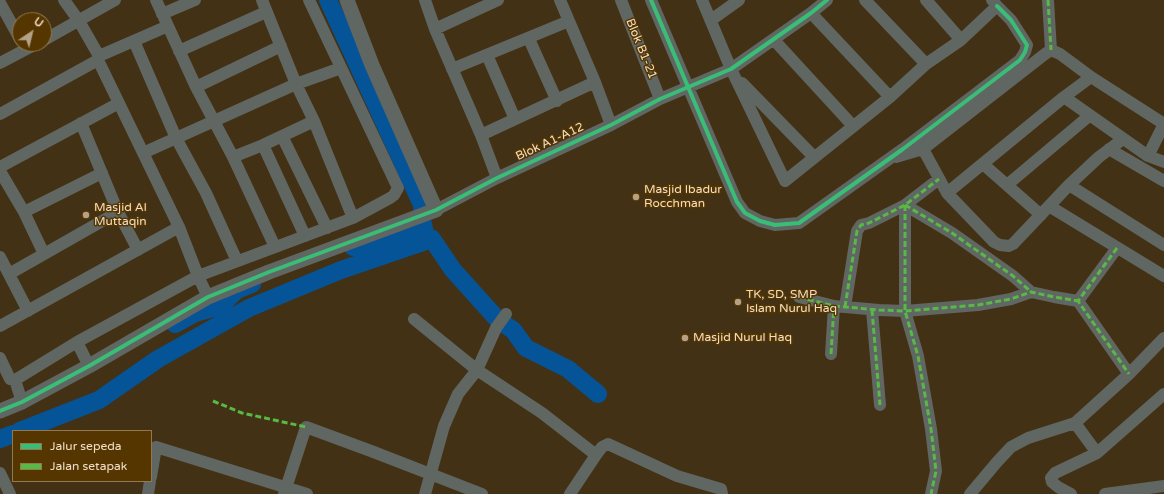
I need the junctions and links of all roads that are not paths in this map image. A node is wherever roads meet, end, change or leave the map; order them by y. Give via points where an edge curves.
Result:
1 (64, 0) edge
2 (115, 0) edge
3 (156, 0) edge
4 (195, 0) edge
5 (262, 0) edge
6 (309, 0) edge
7 (347, 0) edge
8 (425, 0) edge
9 (498, 0) edge
10 (560, 0) edge
11 (621, 0) edge
12 (651, 0) edge
13 (702, 0) edge
14 (739, 0) edge
15 (827, 0) edge
16 (865, 0) edge
17 (926, 0) edge
18 (1048, 0) edge
19 (0, 3) edge
20 (994, 3) edge
21 (266, 12) junction
22 (811, 13) junction
23 (162, 14) junction
24 (711, 20) junction
25 (79, 21) junction
26 (570, 21) junction
27 (12, 22) edge
28 (168, 26) junction
29 (435, 29) junction
30 (52, 36) edge
31 (528, 39) junction
32 (774, 40) junction
33 (961, 40) junction
34 (134, 41) junction
35 (281, 46) junction
36 (1052, 50) junction
37 (179, 51) junction
38 (15, 52) edge
39 (487, 55) junction
40 (99, 58) junction
41 (0, 63) edge
42 (926, 64) junction
43 (341, 68) junction
44 (452, 69) junction
45 (732, 72) junction
46 (1091, 77) junction
47 (596, 82) junction
48 (296, 84) junction
49 (196, 87) junction
50 (688, 87) junction
51 (890, 97) junction
52 (1064, 97) junction
53 (660, 99) junction
54 (557, 101) junction
55 (119, 103) junction
56 (0, 114) edge
57 (1090, 116) junction
58 (515, 119) junction
59 (214, 121) junction
60 (314, 121) junction
61 (81, 123) junction
62 (1164, 124) edge
63 (611, 125) junction
64 (853, 126) junction
65 (282, 136) junction
66 (481, 136) junction
67 (176, 138) junction
68 (1123, 139) junction
69 (264, 145) junction
70 (923, 149) junction
71 (1109, 150) junction
72 (143, 153) junction
73 (1148, 156) junction
74 (233, 157) junction
75 (814, 157) junction
76 (888, 160) junction
77 (1164, 162) edge
78 (983, 164) junction
79 (0, 167) edge
80 (0, 171) edge
81 (102, 173) junction
82 (497, 178) junction
83 (939, 179) junction
84 (1164, 181) edge
85 (1007, 185) junction
86 (1069, 185) junction
87 (947, 193) junction
88 (905, 204) junction
89 (436, 210) junction
90 (1045, 211) junction
91 (24, 212) junction
92 (118, 212) junction
93 (353, 218) junction
94 (180, 227) junction
95 (328, 228) junction
96 (305, 236) junction
97 (1164, 245) edge
98 (274, 246) junction
99 (1117, 248) junction
100 (138, 250) junction
101 (44, 254) junction
102 (0, 257) edge
103 (237, 261) junction
104 (1163, 271) edge
105 (9, 274) junction
106 (203, 285) junction
107 (1031, 292) junction
108 (799, 297) dead end
109 (1078, 301) junction
110 (840, 306) junction
111 (872, 310) junction
112 (28, 311) junction
113 (906, 311) junction
114 (414, 319) dead end
115 (502, 320) dead end
116 (0, 326) edge
117 (1164, 338) edge
118 (78, 344) junction
119 (831, 354) dead end
120 (0, 358) edge
121 (88, 363) junction
122 (477, 370) junction
123 (1129, 374) junction
124 (8, 380) edge
125 (1164, 394) edge
126 (22, 402) junction
127 (880, 405) dead end
128 (0, 411) edge
129 (1075, 423) junction
130 (1097, 453) junction
131 (596, 455) junction
132 (152, 471) edge
133 (0, 473) edge
134 (429, 474) junction
135 (150, 482) edge
136 (1164, 486) edge
137 (285, 490) edge
138 (10, 494) edge
139 (148, 494) edge
140 (306, 494) edge
141 (424, 494) edge
142 (482, 494) edge
143 (570, 494) edge
144 (722, 494) edge
145 (931, 494) edge
146 (970, 494) edge
147 (1071, 494) edge
148 (1105, 494) edge

1 - 25 street
2 - 25 street
3 - 23 street
4 - 23 street
5 - 21 street
6 - 43 street
7 - 89 street via 372,65
8 - 29 street
9 - 29 street
10 - 26 street
11 - 53 street, Blok B1-21
12 - 50 street
13 - 24 street
14 - 24 street
15 - 22 street, Blok A1-A12
16 - 42 street
17 - 33 street
18 - 36 street
19 - 27 street
20 - 33 street
20 - 76 street via 1011,20 1027,45 1020,60
21 - 35 street
21 - 37 street
22 - 32 street, Blok A1-A12
22 - 51 street
23 - 28 street
24 - 45 street
25 - 30 street
25 - 40 street
26 - 31 street
26 - 47 street
28 - 34 street
28 - 37 street
29 - 44 street
31 - 39 street
31 - 54 street
32 - 45 street, Blok A1-A12
32 - 64 street
33 - 42 street
34 - 40 street
34 - 67 street
35 - 48 street
35 - 49 street
36 - 46 street
36 - 70 street
37 - 49 street
38 - 41 street
39 - 44 street
39 - 58 street
40 - 55 street
40 - 56 street
42 - 51 street
43 - 48 street
43 - 93 street via 398,188 390,198
44 - 66 street
45 - 50 street, Blok A1-A12
45 - 75 street
45 - 75 street via 785,181
46 - 52 street
46 - 62 street
47 - 54 street
47 - 63 street
48 - 59 street
48 - 60 street
49 - 59 street
50 - 53 street, Blok A1-A12
50 - 76 street via 737,202 745,213 760,221 775,225 799,224
51 - 64 street
52 - 57 street
52 - 78 street
53 - 63 street, Blok A1-A12
54 - 58 street
55 - 61 street
55 - 72 street
57 - 68 street
57 - 85 street
58 - 66 street
59 - 67 street
59 - 74 street
60 - 65 street
60 - 93 street
61 - 79 street
61 - 81 street
62 - 73 street
63 - 82 street, Blok A1-A12
64 - 75 street
65 - 69 street
65 - 95 street
66 - 82 street
67 - 72 street
67 - 103 street via 206,193
68 - 71 street
68 - 73 street
69 - 74 street
69 - 96 street
70 - 76 street
70 - 83 street
71 - 84 street
71 - 86 street
72 - 94 street
73 - 77 street
74 - 98 street
78 - 85 street
78 - 87 street
80 - 91 street
81 - 91 street
81 - 92 street
82 - 89 street, Blok A1-A12
83 - 87 street
83 - 88 street
85 - 90 street
86 - 90 street
86 - 97 street
87 - 90 street via 994,242 1004,246 1013,244
88 - 107 street via 952,233 1013,276
88 - 110 street via 861,225 856,231
88 - 113 street
89 - 106 street via 269,272
90 - 99 street
91 - 101 street
92 - 100 street
92 - 101 street
93 - 95 street
94 - 100 street
94 - 106 street
95 - 96 street
96 - 98 street
98 - 103 street
99 - 104 street
99 - 109 street
100 - 112 street
101 - 105 street
102 - 105 street
103 - 106 street
105 - 112 street
106 - 118 street
106 - 121 street
107 - 109 street
107 - 113 street via 978,306
108 - 110 street
109 - 123 street
110 - 111 street
110 - 119 street
111 - 113 street
111 - 127 street
112 - 116 street
113 - 145 street via 918,356 931,429 936,471
114 - 122 street
115 - 122 street
117 - 123 street
118 - 121 street
118 - 124 street
120 - 124 street
121 - 126 street
122 - 131 street via 542,413
122 - 134 street via 458,394 444,426
123 - 129 street
124 - 126 street
125 - 130 street
126 - 128 street
129 - 130 street
129 - 146 street via 1028,438 1011,447
130 - 147 street via 1054,473 1052,482
131 - 143 street
131 - 144 street via 608,444 677,476 721,489
132 - 137 street via 156,447
133 - 138 street
134 - 137 street via 306,427
134 - 141 street
134 - 142 street
135 - 139 street
136 - 148 street
137 - 140 street

